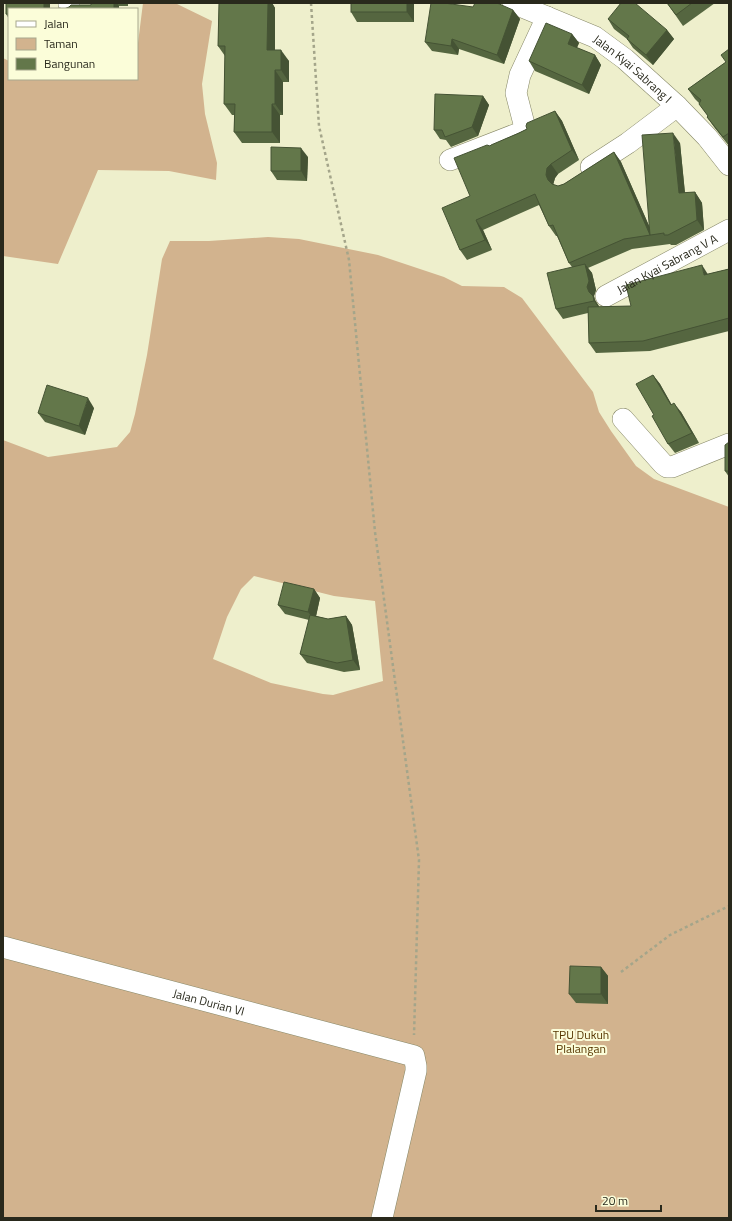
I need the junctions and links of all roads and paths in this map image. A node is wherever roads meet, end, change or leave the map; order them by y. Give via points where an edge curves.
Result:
1 (311, 3) edge
2 (513, 3) edge
3 (547, 16) junction
4 (677, 106) junction
5 (450, 160) dead end
6 (729, 166) edge
7 (578, 176) edge
8 (729, 230) edge
9 (606, 296) dead end
10 (623, 419) dead end
11 (729, 444) edge
12 (729, 906) edge
13 (3, 947) edge
14 (621, 972) dead end
15 (414, 1056) junction
16 (382, 1218) edge

1 - 15 path via 319,126 349,260 375,532 419,860
2 - 3 street, Jalan Kyai Sabrang I
3 - 4 street, Jalan Kyai Sabrang I via 595,37 625,59
3 - 5 street via 520,75 516,93 524,124 522,132
4 - 6 street, Jalan Kyai Sabrang I via 707,136
4 - 7 street
8 - 9 street, Jalan Kyai Sabrang V A
10 - 11 street via 667,467
12 - 14 path via 670,935
13 - 15 street, Jalan Durian VI
15 - 16 street via 416,1071

